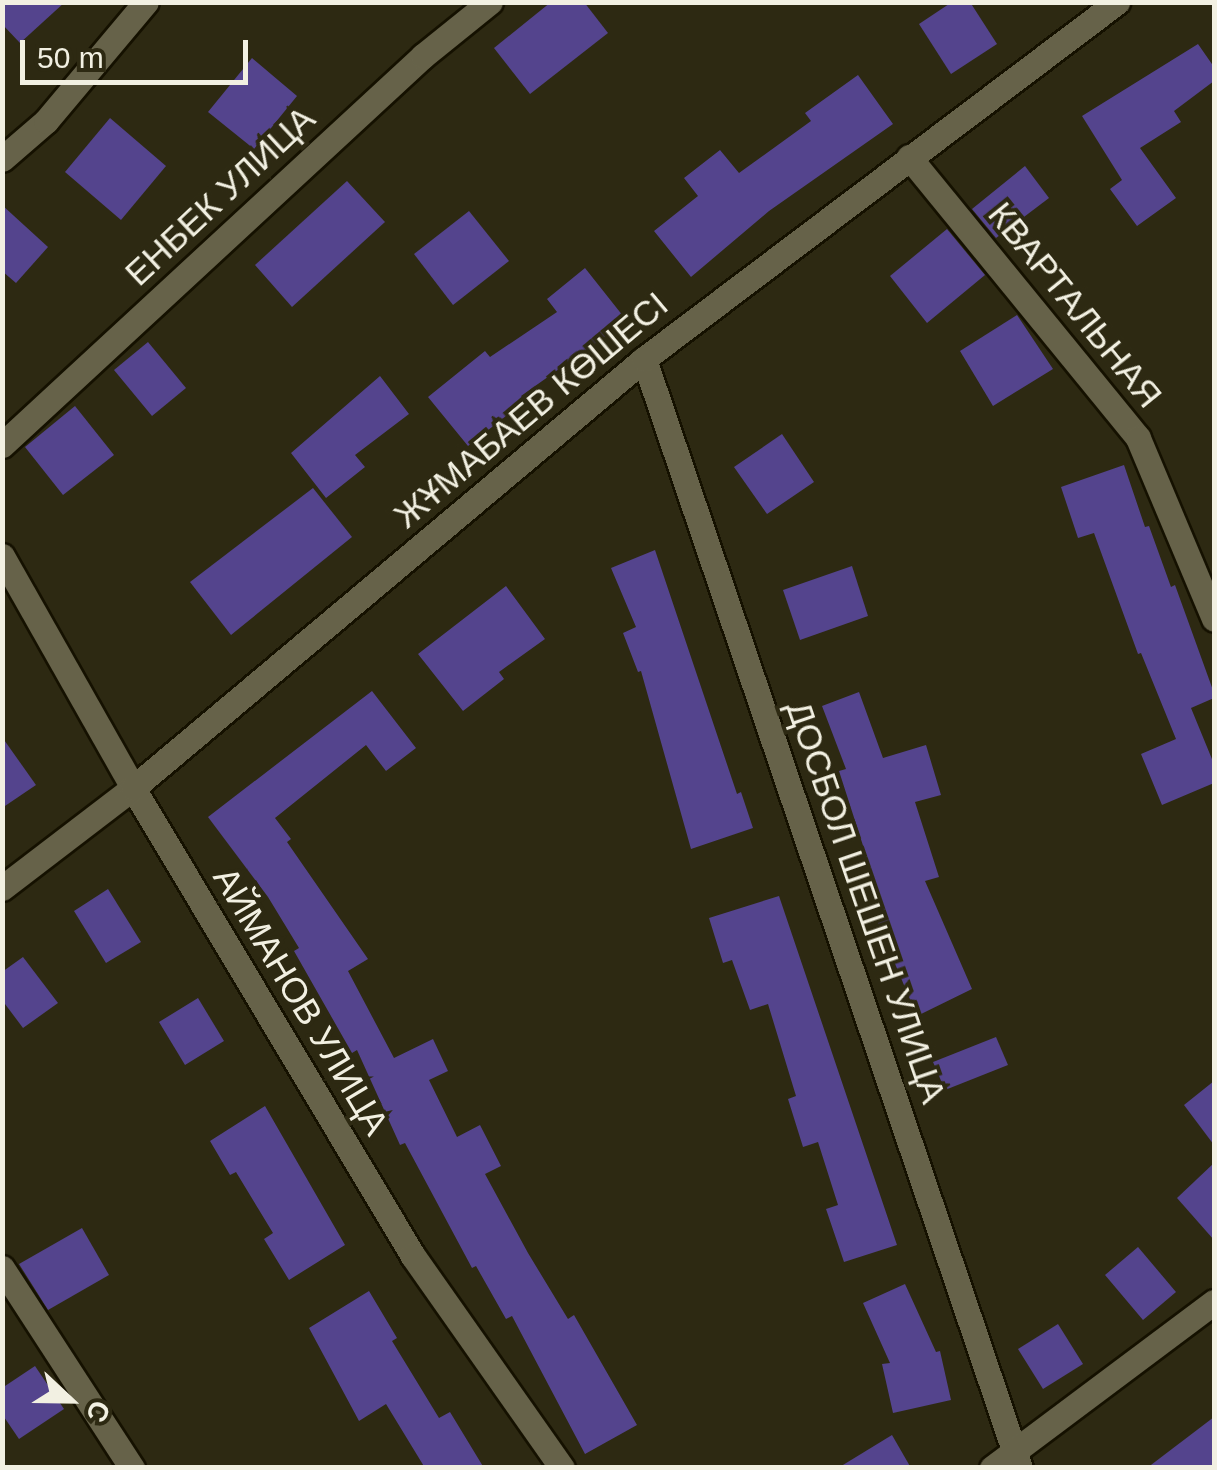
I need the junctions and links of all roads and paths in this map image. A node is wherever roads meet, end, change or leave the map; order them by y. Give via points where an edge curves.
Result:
1 (146, 2) edge
2 (490, 2) edge
3 (1118, 2) edge
4 (2, 158) edge
5 (909, 158) junction
6 (644, 358) junction
7 (2, 445) edge
8 (2, 556) edge
9 (1214, 619) edge
10 (133, 788) junction
11 (2, 888) edge
12 (2, 1268) edge
13 (1214, 1302) edge
14 (1017, 1459) edge
15 (132, 1468) edge
16 (562, 1468) edge
17 (992, 1468) edge

1 - 4 street via 46,121
2 - 7 street, ЕНБЕК УЛИЦА via 423,56
3 - 5 street, ЖҰМАБАЕВ КӨШЕСІ
5 - 6 street, ЖҰМАБАЕВ КӨШЕСІ
5 - 9 street, КВАРТАЛЬНАЯ via 1138,438
6 - 10 street, ЖҰМАБАЕВ КӨШЕСІ
6 - 14 street, ДОСБОЛ ШЕШЕН УЛИЦА
8 - 10 street, АЙМАНОВ УЛИЦА
10 - 11 street, ЖҰМАБАЕВ КӨШЕСІ
10 - 16 street, АЙМАНОВ УЛИЦА via 413,1256
12 - 15 street
13 - 14 street
14 - 17 street

